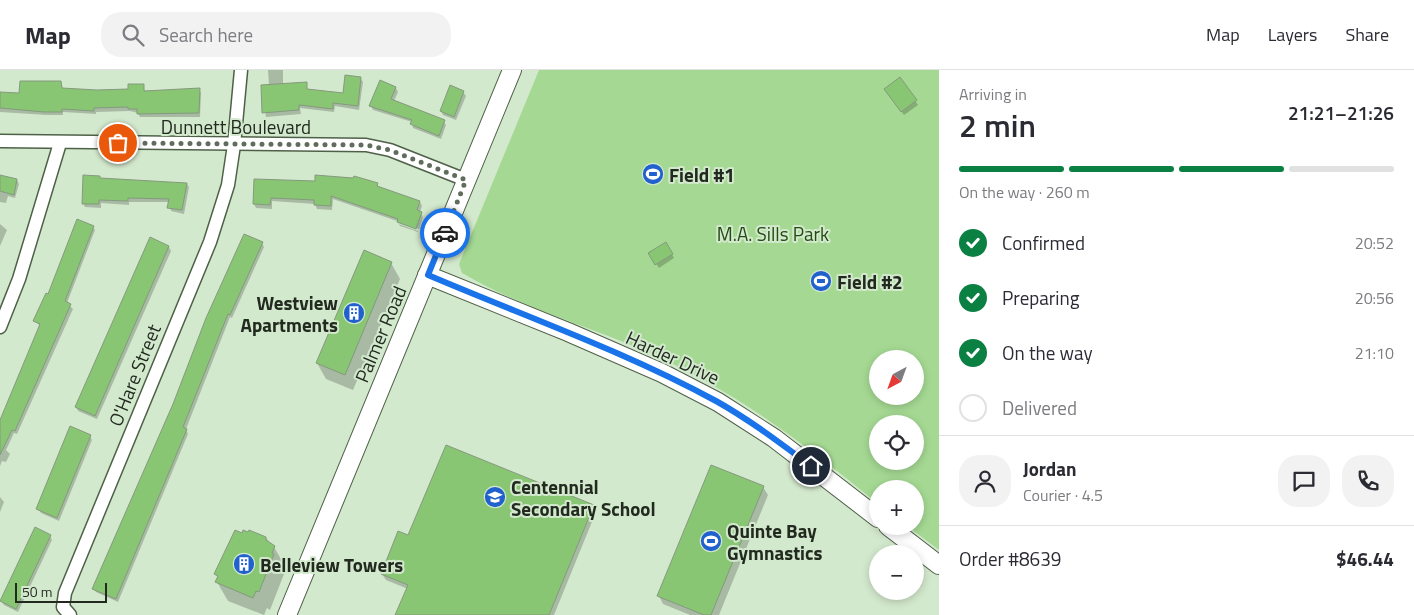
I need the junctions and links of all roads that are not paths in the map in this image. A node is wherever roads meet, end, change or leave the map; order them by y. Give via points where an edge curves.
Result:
1 (241, 70) edge
2 (512, 70) edge
3 (0, 141) edge
4 (60, 143) junction
5 (234, 145) junction
6 (466, 180) junction
7 (428, 275) junction
8 (0, 327) edge
9 (869, 511) edge
10 (900, 535) edge
11 (939, 565) edge
12 (70, 615) edge
13 (287, 615) edge

1 - 5 street, O'Hare Street
2 - 6 street, Palmer Road
3 - 4 street, Dunnett Boulevard
4 - 5 street, Dunnett Boulevard
4 - 8 street via 19,279
5 - 6 street, Dunnett Boulevard via 366,145 390,150
5 - 12 street, O'Hare Street via 228,185 210,242 65,593 63,607
6 - 7 street, Palmer Road
7 - 9 street, Harder Drive via 662,373 718,402 774,438
7 - 13 street, Palmer Road
10 - 11 street

